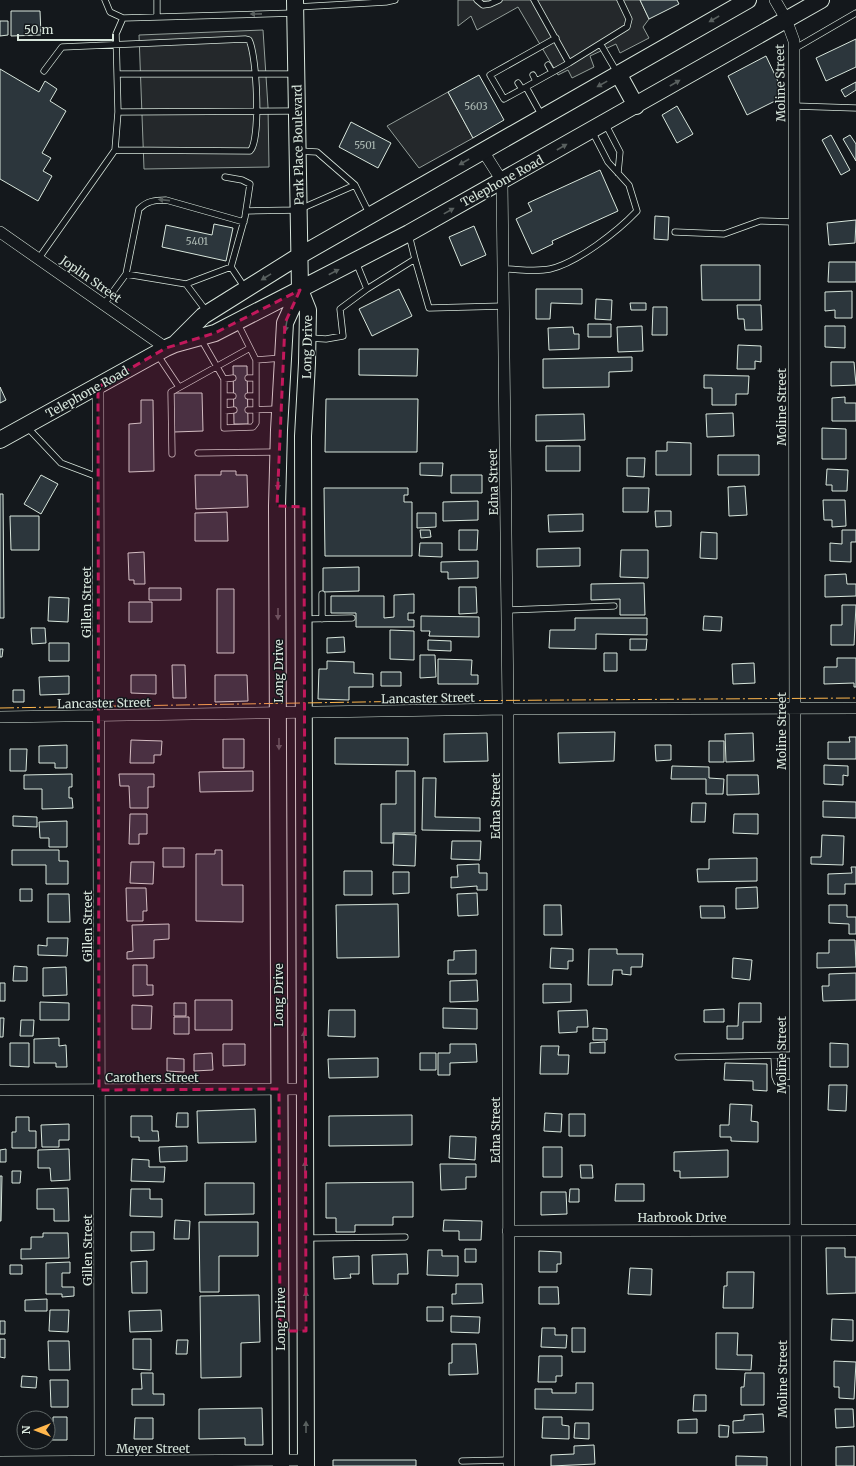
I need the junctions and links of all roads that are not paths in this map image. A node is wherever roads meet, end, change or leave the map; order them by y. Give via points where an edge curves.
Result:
1 (105, 0) edge
2 (157, 0) edge
3 (394, 0) edge
4 (478, 0) edge
5 (499, 0) edge
6 (534, 0) edge
7 (620, 0) edge
8 (748, 0) edge
9 (775, 0) edge
10 (821, 0) edge
11 (295, 7) edge
12 (856, 13) edge
13 (157, 17) junction
14 (123, 18) junction
15 (786, 19) junction
16 (556, 38) junction
17 (116, 44) junction
18 (601, 44) junction
19 (794, 49) junction
20 (569, 63) junction
21 (548, 65) dead end
22 (44, 71) dead end
23 (552, 72) junction
24 (116, 74) junction
25 (256, 74) junction
26 (297, 74) junction
27 (533, 75) dead end
28 (618, 75) junction
29 (536, 81) junction
30 (518, 83) dead end
31 (524, 88) junction
32 (636, 106) junction
33 (794, 106) junction
34 (856, 108) edge
35 (298, 110) junction
36 (256, 111) junction
37 (118, 112) junction
38 (542, 118) junction
39 (598, 127) junction
40 (115, 150) junction
41 (298, 151) junction
42 (483, 151) junction
43 (618, 173) junction
44 (225, 177) dead end
45 (502, 181) junction
46 (355, 185) junction
47 (298, 210) junction
48 (246, 211) junction
49 (371, 215) junction
50 (244, 222) junction
51 (794, 222) junction
52 (0, 232) edge
53 (675, 232) dead end
54 (409, 233) junction
55 (299, 256) junction
56 (39, 258) junction
57 (415, 259) junction
58 (355, 260) junction
59 (232, 267) junction
60 (503, 269) junction
61 (126, 274) junction
62 (186, 284) junction
63 (246, 289) junction
64 (367, 289) junction
65 (300, 290) junction
66 (104, 304) junction
67 (504, 306) junction
68 (208, 313) junction
69 (237, 322) junction
70 (200, 337) junction
71 (307, 338) junction
72 (250, 348) junction
73 (166, 349) junction
74 (283, 358) junction
75 (256, 360) junction
76 (217, 366) junction
77 (233, 378) dead end
78 (248, 378) dead end
79 (256, 378) junction
80 (224, 379) junction
81 (98, 386) junction
82 (179, 387) junction
83 (224, 396) junction
84 (233, 396) dead end
85 (248, 396) dead end
86 (256, 396) junction
87 (280, 409) junction
88 (234, 410) dead end
89 (248, 410) dead end
90 (256, 410) junction
91 (224, 411) junction
92 (26, 426) junction
93 (0, 440) edge
94 (278, 452) junction
95 (198, 453) dead end
96 (172, 454) dead end
97 (98, 477) junction
98 (277, 506) junction
99 (304, 508) junction
100 (322, 594) dead end
101 (614, 606) dead end
102 (507, 610) junction
103 (352, 618) dead end
104 (304, 619) junction
105 (322, 619) junction
106 (794, 707) junction
107 (856, 708) edge
108 (508, 709) junction
109 (279, 712) junction
110 (304, 712) junction
111 (100, 716) junction
112 (0, 717) edge
113 (278, 901) junction
114 (304, 901) junction
115 (794, 1055) junction
116 (774, 1056) junction
117 (678, 1057) dead end
118 (794, 1083) junction
119 (279, 1089) junction
120 (304, 1089) junction
121 (0, 1090) edge
122 (100, 1090) junction
123 (794, 1230) junction
124 (856, 1230) edge
125 (508, 1231) junction
126 (405, 1237) dead end
127 (305, 1238) junction
128 (280, 1331) junction
129 (306, 1331) junction
130 (462, 1461) dead end
131 (0, 1462) edge
132 (100, 1463) edge
133 (306, 1463) edge
134 (509, 1463) edge
135 (281, 1464) edge
136 (796, 1466) edge

1 - 14 lane via 110,12
2 - 13 lane
3 - 11 lane
4 - 5 lane via 483,5
6 - 16 lane
7 - 18 lane via 630,19 627,27
8 -> 28 main road, Telephone Road
9 - 15 street, Moline Street
10 - 15 main road, Telephone Road
11 -> 13 lane
11 - 26 main road, Park Place Boulevard
12 - 19 lane
13 - 14 lane
14 - 17 lane via 116,34
15 - 19 street, Moline Street via 794,41
32 -> 15 main road, Telephone Road
16 - 20 lane
16 - 31 lane via 525,58 490,75 504,99
17 - 22 lane via 62,47
17 - 24 lane
17 - 25 lane via 249,40
18 - 20 lane
18 - 28 lane
19 - 33 street, Moline Street
20 - 23 lane
21 - 23 lane
23 - 29 lane
24 - 25 lane
24 - 37 lane
25 - 26 lane
25 - 36 lane
26 - 35 main road, Park Place Boulevard
27 - 29 lane
28 - 32 main road
28 -> 38 main road, Telephone Road
29 - 31 lane
30 - 31 lane
31 - 38 lane
32 - 39 main road, Telephone Road
33 - 34 lane
33 - 51 street, Moline Street
35 - 36 lane
35 - 41 main road, Park Place Boulevard
36 - 37 lane
36 - 40 lane via 255,141 250,152
37 - 40 lane
38 - 42 main road, Telephone Road
39 - 43 lane via 608,162
39 - 43 lane via 620,152
45 -> 39 main road, Telephone Road
40 - 56 lane
41 - 46 lane via 317,152
41 - 47 main road, Park Place Boulevard
42 - 45 street
42 -> 49 main road, Telephone Road
43 - 60 lane via 629,186 634,198 637,211 632,216 575,260 550,269
44 - 48 lane via 250,184
54 -> 45 main road, Telephone Road
45 - 60 street, Edna Street
46 - 47 lane
46 - 49 lane
47 - 48 lane
47 - 55 main road, Park Place Boulevard
48 - 50 lane
49 - 55 main road, Telephone Road
50 - 59 lane
50 -> 61 lane via 166,200 154,200 144,204 140,209
51 - 53 lane via 760,222 724,234
51 - 106 street, Moline Street
52 - 56 street, Joplin Street
54 - 57 lane
54 - 58 main road, Telephone Road
55 -> 63 main road, Telephone Road
55 - 65 main road, Park Place Boulevard
56 - 66 street, Joplin Street
57 - 64 lane
57 - 67 lane via 429,308
58 - 64 lane
65 -> 58 main road, Telephone Road
59 - 62 lane
59 - 63 lane
60 - 67 street, Edna Street
61 - 62 lane
61 - 66 lane
62 - 68 lane
63 - 68 main road, Telephone Road
64 - 71 lane via 340,309 343,336 326,339
65 - 69 main road, Telephone Road
65 - 71 main road, Long Drive via 308,310
65 -> 74 main road, Long Drive via 285,323
66 - 73 street, Joplin Street
67 - 102 street, Edna Street
68 - 73 main road, Telephone Road
69 - 70 main road, Telephone Road
69 - 72 lane
70 - 73 main road, Telephone Road
70 - 76 lane
71 - 99 main road, Long Drive via 303,436
72 - 75 lane
72 - 76 lane
73 - 81 main road, Telephone Road
73 - 82 lane
74 - 75 lane
74 - 87 main road, Long Drive
75 - 79 lane
76 - 80 lane
76 - 82 lane
77 - 80 lane
78 - 79 lane
79 - 86 lane
80 - 83 lane
81 - 92 main road, Telephone Road
81 - 97 street, Gillen Street
82 - 96 lane via 171,392
83 - 84 lane
83 - 91 lane
85 - 86 lane
86 - 90 lane
87 - 90 lane
87 - 94 main road, Long Drive
88 - 91 lane
89 - 90 lane
90 - 91 lane via 256,424 253,427 224,428
92 - 93 main road, Telephone Road
92 - 97 lane via 61,463
94 - 95 lane
94 -> 98 main road, Long Drive
97 - 111 street, Gillen Street
98 - 99 main road
98 -> 109 main road, Long Drive
99 - 104 main road, Long Drive
100 - 105 lane
101 - 102 lane
102 - 108 street, Edna Street
103 - 105 lane
104 - 105 lane
104 - 110 main road, Long Drive
106 - 107 street, Lancaster Street
106 - 108 street, Lancaster Street
106 - 115 street, Moline Street
108 - 110 street, Lancaster Street
108 - 125 street, Edna Street
109 - 110 street, Lancaster Street
109 - 111 street, Lancaster Street
109 -> 113 main road, Long Drive
110 - 114 main road, Long Drive
111 - 112 street, Lancaster Street
111 - 122 street, Gillen Street
113 - 114 main road
113 - 119 main road, Long Drive
120 -> 114 main road, Long Drive
115 - 116 lane
115 - 118 street, Moline Street
116 - 117 lane
116 - 118 lane via 774,1077 777,1082
118 - 123 street, Moline Street
119 - 120 street, Carothers Street
119 - 122 street, Carothers Street
119 - 128 main road, Long Drive
127 -> 120 main road, Long Drive
121 - 122 street, Carothers Street
122 - 132 street, Gillen Street
123 - 124 street, Harbrook Drive
123 - 125 street, Harbrook Drive
123 - 136 street, Moline Street
125 - 134 street, Edna Street
126 - 127 lane
129 -> 127 main road, Long Drive
128 - 129 main road
128 - 135 main road, Long Drive
133 -> 129 main road, Long Drive
130 - 134 lane
131 - 132 street, Meyer Street
132 - 135 street, Meyer Street
133 - 135 street, Meyer Street

